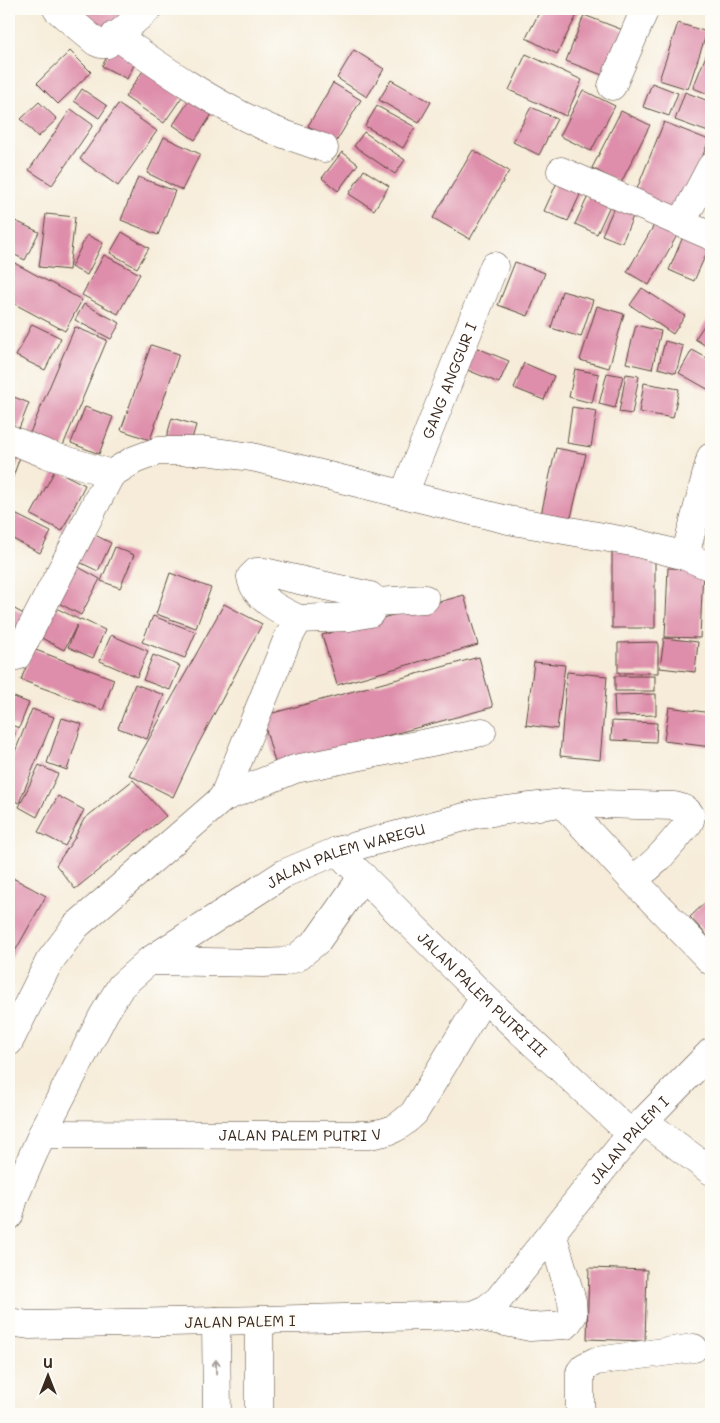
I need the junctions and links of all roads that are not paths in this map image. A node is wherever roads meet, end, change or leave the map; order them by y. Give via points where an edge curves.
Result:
1 (57, 9) edge
2 (148, 9) edge
3 (646, 9) edge
4 (115, 35) junction
5 (612, 86) dead end
6 (324, 148) dead end
7 (711, 167) edge
8 (561, 171) dead end
9 (682, 222) junction
10 (711, 236) edge
11 (494, 266) dead end
12 (9, 439) edge
13 (711, 457) edge
14 (111, 474) junction
15 (404, 494) junction
16 (685, 556) junction
17 (711, 566) edge
18 (425, 599) dead end
19 (376, 602) junction
20 (299, 619) junction
21 (17, 656) dead end
22 (482, 732) dead end
23 (223, 798) junction
24 (562, 803) junction
25 (337, 851) junction
26 (363, 876) junction
27 (631, 878) junction
28 (149, 961) junction
29 (711, 961) edge
30 (484, 997) junction
31 (9, 1042) edge
32 (711, 1052) edge
33 (638, 1128) junction
34 (42, 1134) junction
35 (711, 1171) edge
36 (9, 1216) edge
37 (552, 1233) junction
38 (472, 1315) junction
39 (216, 1321) junction
40 (259, 1321) junction
41 (9, 1322) edge
42 (694, 1348) dead end
43 (217, 1414) edge
44 (259, 1414) edge
45 (580, 1414) edge

1 - 4 street via 96,42 107,44
2 - 4 street
3 - 5 street
4 - 6 street via 216,102 266,127
7 - 9 street
8 - 9 street
9 - 10 street
11 - 15 street, GANG ANGGUR I
12 - 14 street
13 - 16 street
14 - 15 street via 134,460 158,452 206,451 252,457
14 - 21 street
15 - 16 street via 508,520 637,543
16 - 17 street
18 - 19 street
19 - 20 street via 370,613
19 - 20 street via 370,596 264,572 256,572 251,577 252,585 265,599 282,612
20 - 23 street via 287,640
22 - 23 street via 294,769
23 - 31 street via 76,926 49,962
24 - 25 street, JALAN PALEM WAREGU via 476,814
24 - 27 street
24 - 27 street, JALAN PALEM WAREGU via 686,808 691,820 688,824 647,869
25 - 26 street, JALAN PALEM PUTRI III
25 - 28 street, JALAN PALEM WAREGU via 285,873
26 - 28 street, JALAN PALEM WAREGU via 317,941 296,958 263,963
26 - 30 street, JALAN PALEM PUTRI III
27 - 29 street
28 - 34 street, JALAN PALEM WAREGU via 121,986
30 - 33 street, JALAN PALEM PUTRI III
30 - 34 street, JALAN PALEM PUTRI V via 414,1113 388,1132 368,1135
32 - 33 street, JALAN PALEM I
33 - 35 street, JALAN PALEM PUTRI III
33 - 37 street, JALAN PALEM I
34 - 36 street, JALAN PALEM WAREGU
37 - 38 street, JALAN PALEM I via 498,1300
37 - 38 street, JALAN PALEM I via 572,1301 573,1315 566,1326 530,1327
38 - 40 street, JALAN PALEM I
39 - 40 street, JALAN PALEM I
39 - 41 street, JALAN PALEM I via 29,1326
43 -> 39 street
40 - 44 street
42 - 45 street via 588,1364 580,1372

